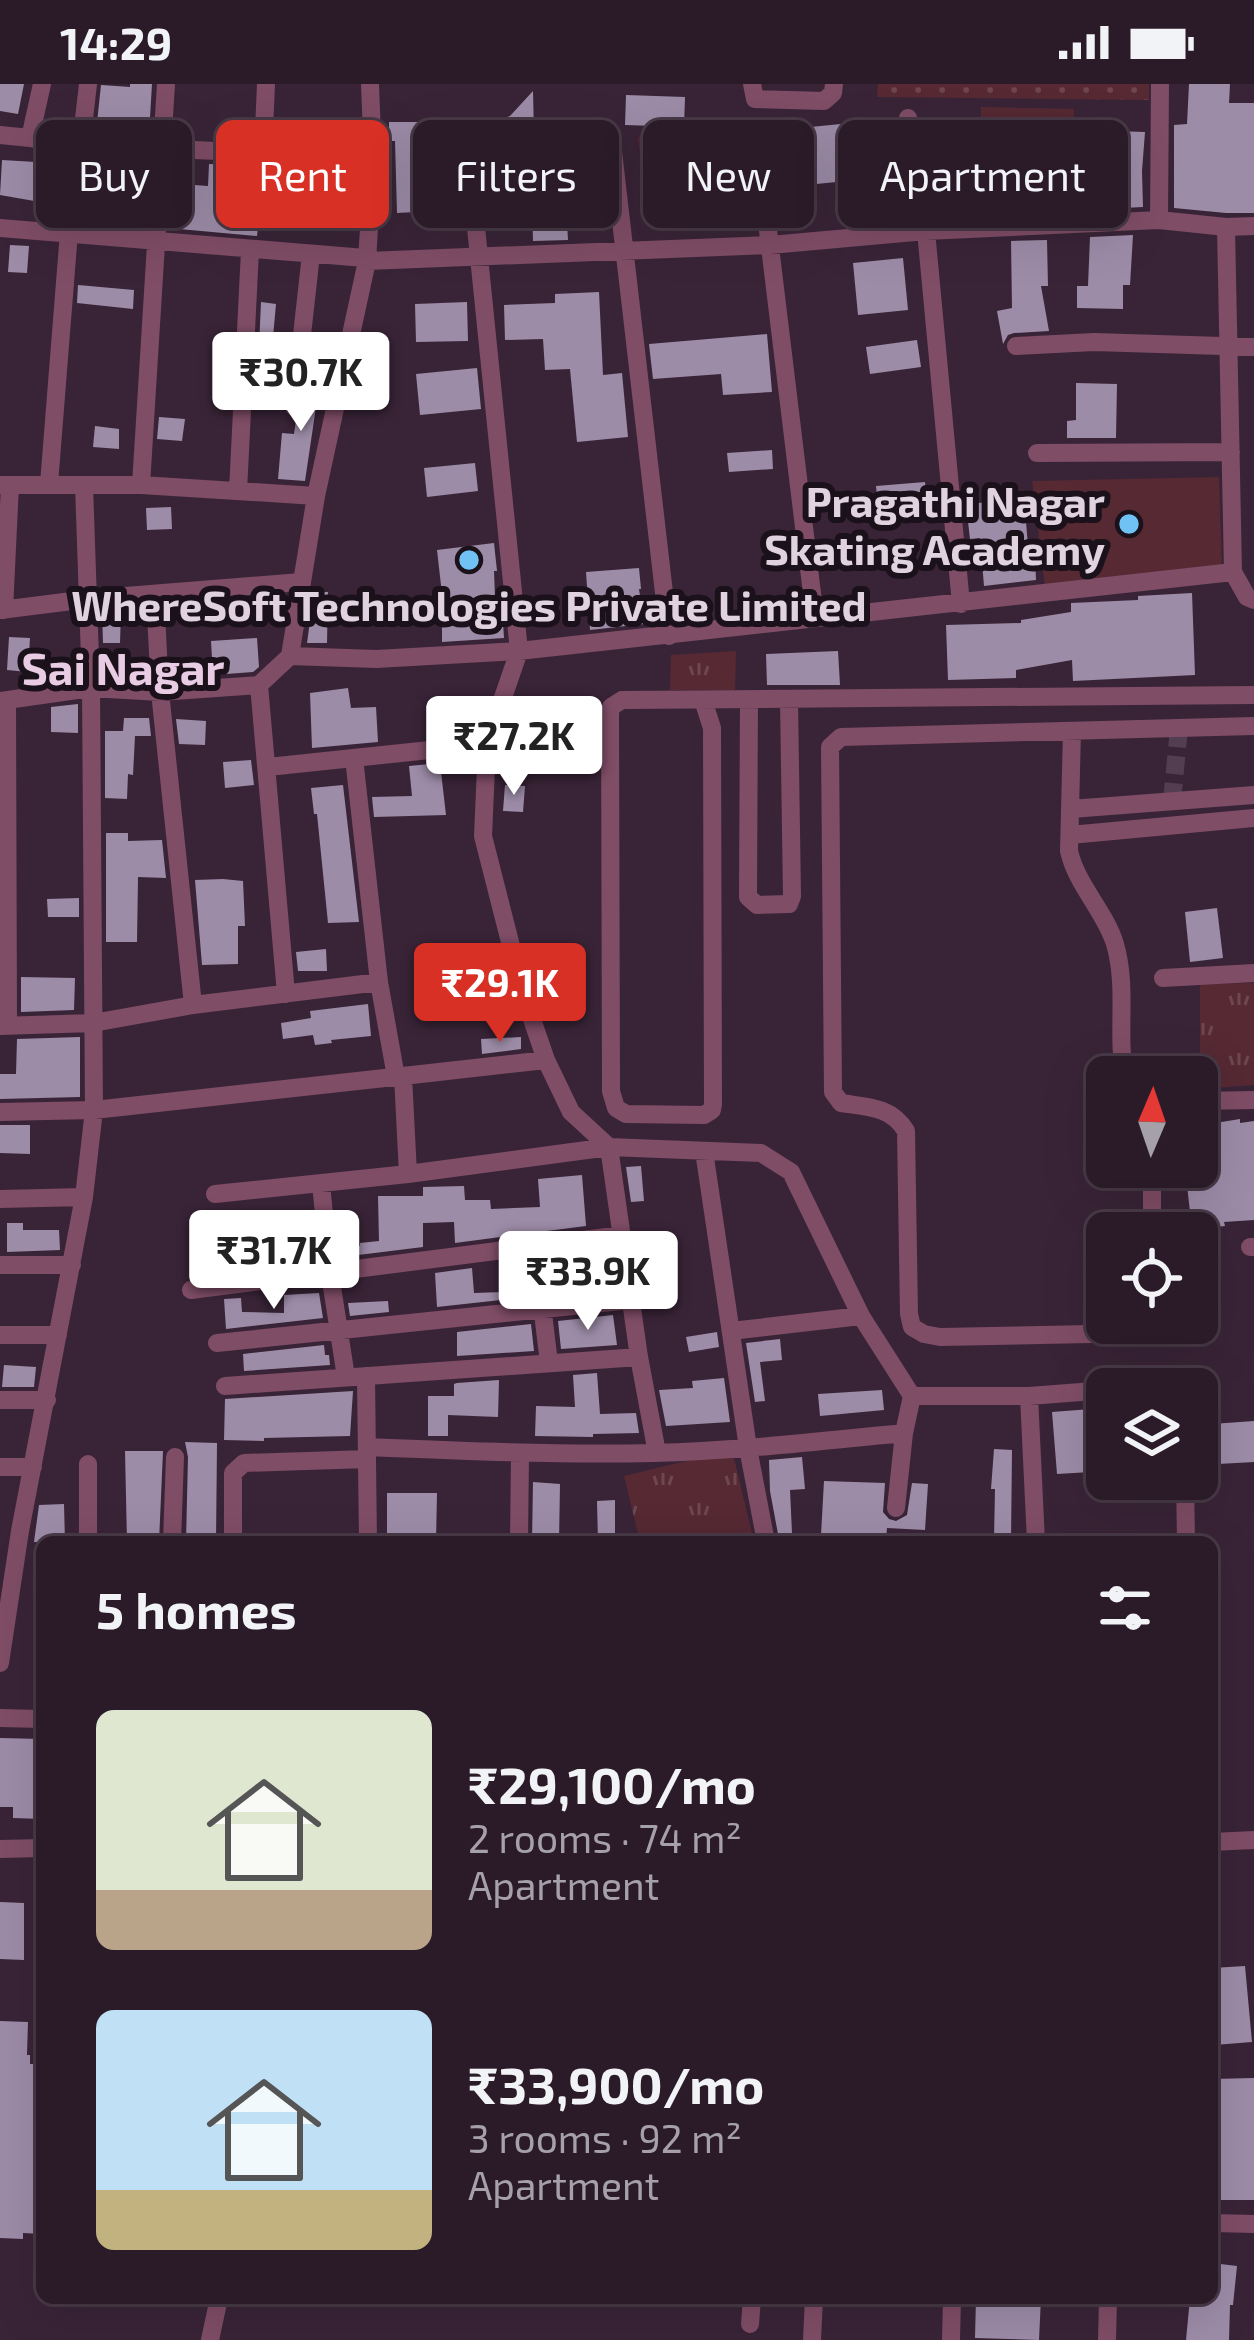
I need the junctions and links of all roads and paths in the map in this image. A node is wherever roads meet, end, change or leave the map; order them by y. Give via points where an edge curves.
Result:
1 (42, 84) edge
2 (88, 84) edge
3 (166, 84) edge
4 (266, 84) edge
5 (370, 84) edge
6 (752, 84) edge
7 (834, 84) edge
8 (1160, 84) edge
9 (908, 118) dead end
10 (83, 120) edge
11 (163, 120) edge
12 (264, 120) edge
13 (371, 120) edge
14 (0, 135) edge
15 (30, 138) junction
16 (36, 139) edge
17 (619, 206) edge
18 (1159, 220) junction
19 (1254, 226) edge
20 (1226, 227) junction
21 (0, 228) edge
22 (157, 228) edge
23 (368, 228) edge
24 (475, 228) edge
25 (768, 228) edge
26 (69, 232) junction
27 (922, 232) junction
28 (156, 240) junction
29 (770, 245) junction
30 (250, 250) junction
31 (624, 251) junction
32 (311, 254) junction
33 (478, 257) junction
34 (366, 260) junction
35 (1016, 346) dead end
36 (1229, 347) junction
37 (1254, 347) edge
38 (293, 407) dead end
39 (1037, 452) dead end
40 (1231, 452) junction
41 (1231, 476) junction
42 (1254, 476) edge
43 (49, 484) junction
44 (5, 485) edge
45 (84, 485) junction
46 (141, 485) junction
47 (238, 491) junction
48 (316, 496) junction
49 (1233, 572) junction
50 (301, 582) junction
51 (155, 593) junction
52 (88, 599) junction
53 (1254, 600) edge
54 (962, 604) junction
55 (2, 610) edge
56 (815, 618) junction
57 (669, 636) junction
58 (519, 651) junction
59 (290, 656) junction
60 (259, 685) junction
61 (91, 688) junction
62 (160, 692) junction
63 (1254, 695) edge
64 (1179, 696) junction
65 (708, 700) junction
66 (748, 700) junction
67 (789, 700) junction
68 (4, 701) edge
69 (1254, 726) edge
70 (1179, 728) junction
71 (1072, 731) junction
72 (487, 744) junction
73 (354, 758) junction
74 (268, 767) junction
75 (1254, 795) edge
76 (1172, 801) junction
77 (1071, 809) junction
78 (1254, 818) edge
79 (1175, 826) junction
80 (1070, 836) junction
81 (1254, 974) edge
82 (1163, 978) dead end
83 (379, 982) junction
84 (286, 994) junction
85 (193, 1004) junction
86 (93, 1023) junction
87 (4, 1026) edge
88 (1125, 1056) edge
89 (546, 1060) junction
90 (399, 1077) junction
91 (1254, 1100) edge
92 (1218, 1101) edge
93 (94, 1110) junction
94 (0, 1112) edge
95 (609, 1147) junction
96 (704, 1151) junction
97 (407, 1174) junction
98 (321, 1184) junction
99 (215, 1194) dead end
100 (84, 1197) junction
101 (0, 1199) edge
102 (622, 1235) junction
103 (535, 1247) junction
104 (72, 1264) junction
105 (0, 1265) edge
106 (330, 1274) junction
107 (191, 1290) dead end
108 (631, 1300) junction
109 (542, 1309) junction
110 (861, 1316) junction
111 (339, 1330) junction
112 (731, 1331) junction
113 (1086, 1334) edge
114 (0, 1335) edge
115 (58, 1335) junction
116 (217, 1343) dead end
117 (639, 1357) junction
118 (549, 1363) junction
119 (356, 1377) junction
120 (225, 1386) dead end
121 (1086, 1392) edge
122 (912, 1396) junction
123 (1029, 1396) junction
124 (0, 1400) edge
125 (47, 1400) junction
126 (904, 1433) junction
127 (748, 1448) junction
128 (367, 1453) junction
129 (656, 1453) junction
130 (520, 1454) junction
131 (175, 1457) dead end
132 (88, 1463) dead end
133 (0, 1466) edge
134 (33, 1467) junction
135 (1185, 1500) edge
136 (896, 1508) dead end
137 (10, 1531) edge
138 (88, 1536) edge
139 (172, 1536) edge
140 (233, 1536) edge
141 (368, 1536) edge
142 (519, 1536) edge
143 (765, 1536) edge
144 (1036, 1536) edge
145 (1186, 1536) edge
146 (0, 1663) edge
147 (0, 1718) edge
148 (36, 1719) edge
149 (1254, 1840) edge
150 (1218, 1842) edge
151 (0, 1849) edge
152 (36, 1849) edge
153 (1218, 2223) edge
154 (1254, 2224) edge
155 (218, 2304) edge
156 (752, 2304) edge
157 (814, 2304) edge
158 (952, 2304) edge
159 (1108, 2304) edge
160 (750, 2324) dead end
161 (210, 2340) edge
162 (812, 2340) edge
163 (951, 2340) edge
164 (1107, 2340) edge

1 - 15 street
2 - 10 street
3 - 11 street
4 - 12 street
5 - 13 street
6 - 7 street via 755,99 824,101
8 - 18 street
9 - 27 street
14 - 15 street
15 - 16 street
17 - 31 street
18 - 20 street
18 - 27 street
19 - 20 street
20 - 36 street
21 - 26 street
22 - 28 street
23 - 34 street
24 - 33 street
25 - 29 street
26 - 28 street
26 - 43 street
27 - 29 street
27 - 54 street
28 - 30 street
28 - 46 street
29 - 31 street
29 - 56 street
30 - 32 street
30 - 47 street
31 - 33 street
31 - 57 street
32 - 34 street
32 - 38 street
33 - 34 street
33 - 58 street
34 - 48 street
35 - 36 street
36 - 37 street
36 - 40 street
39 - 40 street
40 - 41 street
41 - 42 street
41 - 49 street
43 - 44 street
43 - 45 street
44 - 55 street
45 - 46 street
45 - 52 street
46 - 47 street
47 - 48 street
48 - 50 street
49 - 53 street
49 - 54 street
50 - 51 street
50 - 59 street
51 - 52 street
51 - 62 street
52 - 55 street
52 - 61 street
54 - 56 street
56 - 57 street
57 - 58 street
58 - 59 street
58 - 72 street
59 - 60 street
60 - 62 street
60 - 74 street
61 - 62 street
61 - 68 street
61 - 86 street
62 - 85 street
63 - 64 street
64 - 67 street
64 - 70 street
65 - 65 street via 611,706 611,1091 626,1114 704,1115 713,1104
65 - 66 street
66 - 67 street
66 - 67 street via 747,890 752,903 776,907 791,896
68 - 87 street
69 - 70 street
70 - 71 street
71 - 77 street
71 - 113 street via 832,742 832,1092 841,1103 882,1109 906,1131 909,1322 916,1331
72 - 73 street
72 - 89 street via 483,836
73 - 74 street
73 - 83 street
74 - 84 street
75 - 76 street
76 - 77 street
76 - 79 street
77 - 80 street
78 - 79 street
79 - 80 street
80 - 88 street via 1074,868 1116,947
81 - 82 street
83 - 84 street
83 - 90 street
84 - 85 street
85 - 86 street
86 - 87 street
86 - 93 street
89 - 90 street
89 - 95 street via 571,1112
90 - 93 street
90 - 97 street
91 - 92 street
93 - 94 street
93 - 100 street
95 - 96 street
95 - 97 street
95 - 102 street
96 - 110 street via 761,1153 791,1172
96 - 112 street
97 - 98 street
98 - 99 street
98 - 106 street
100 - 101 street
100 - 104 street
102 - 103 street
102 - 108 street
103 - 106 street
103 - 109 street
104 - 105 street
104 - 115 street
106 - 107 street
106 - 111 street
108 - 109 street
108 - 117 street
109 - 111 street
109 - 118 street
110 - 112 street
110 - 122 street
111 - 116 street
111 - 119 street
112 - 127 street
114 - 115 street
115 - 125 street
117 - 118 street
117 - 129 street
118 - 119 street
119 - 120 street
119 - 128 street
121 - 123 street
122 - 123 street
122 - 126 street
123 - 144 street
124 - 125 street
125 - 134 street
126 - 127 street
126 - 136 street
127 - 129 street
127 - 143 street
128 - 130 street
128 - 140 street via 244,1463 233,1473
128 - 141 street
129 - 130 street
130 - 142 street
131 - 139 street
132 - 138 street
133 - 134 street
134 - 137 street
135 - 145 street
137 - 146 street
147 - 148 street
149 - 150 street
151 - 152 street
153 - 154 street
155 - 161 street
156 - 160 street
157 - 162 street
158 - 163 street
159 - 164 street

